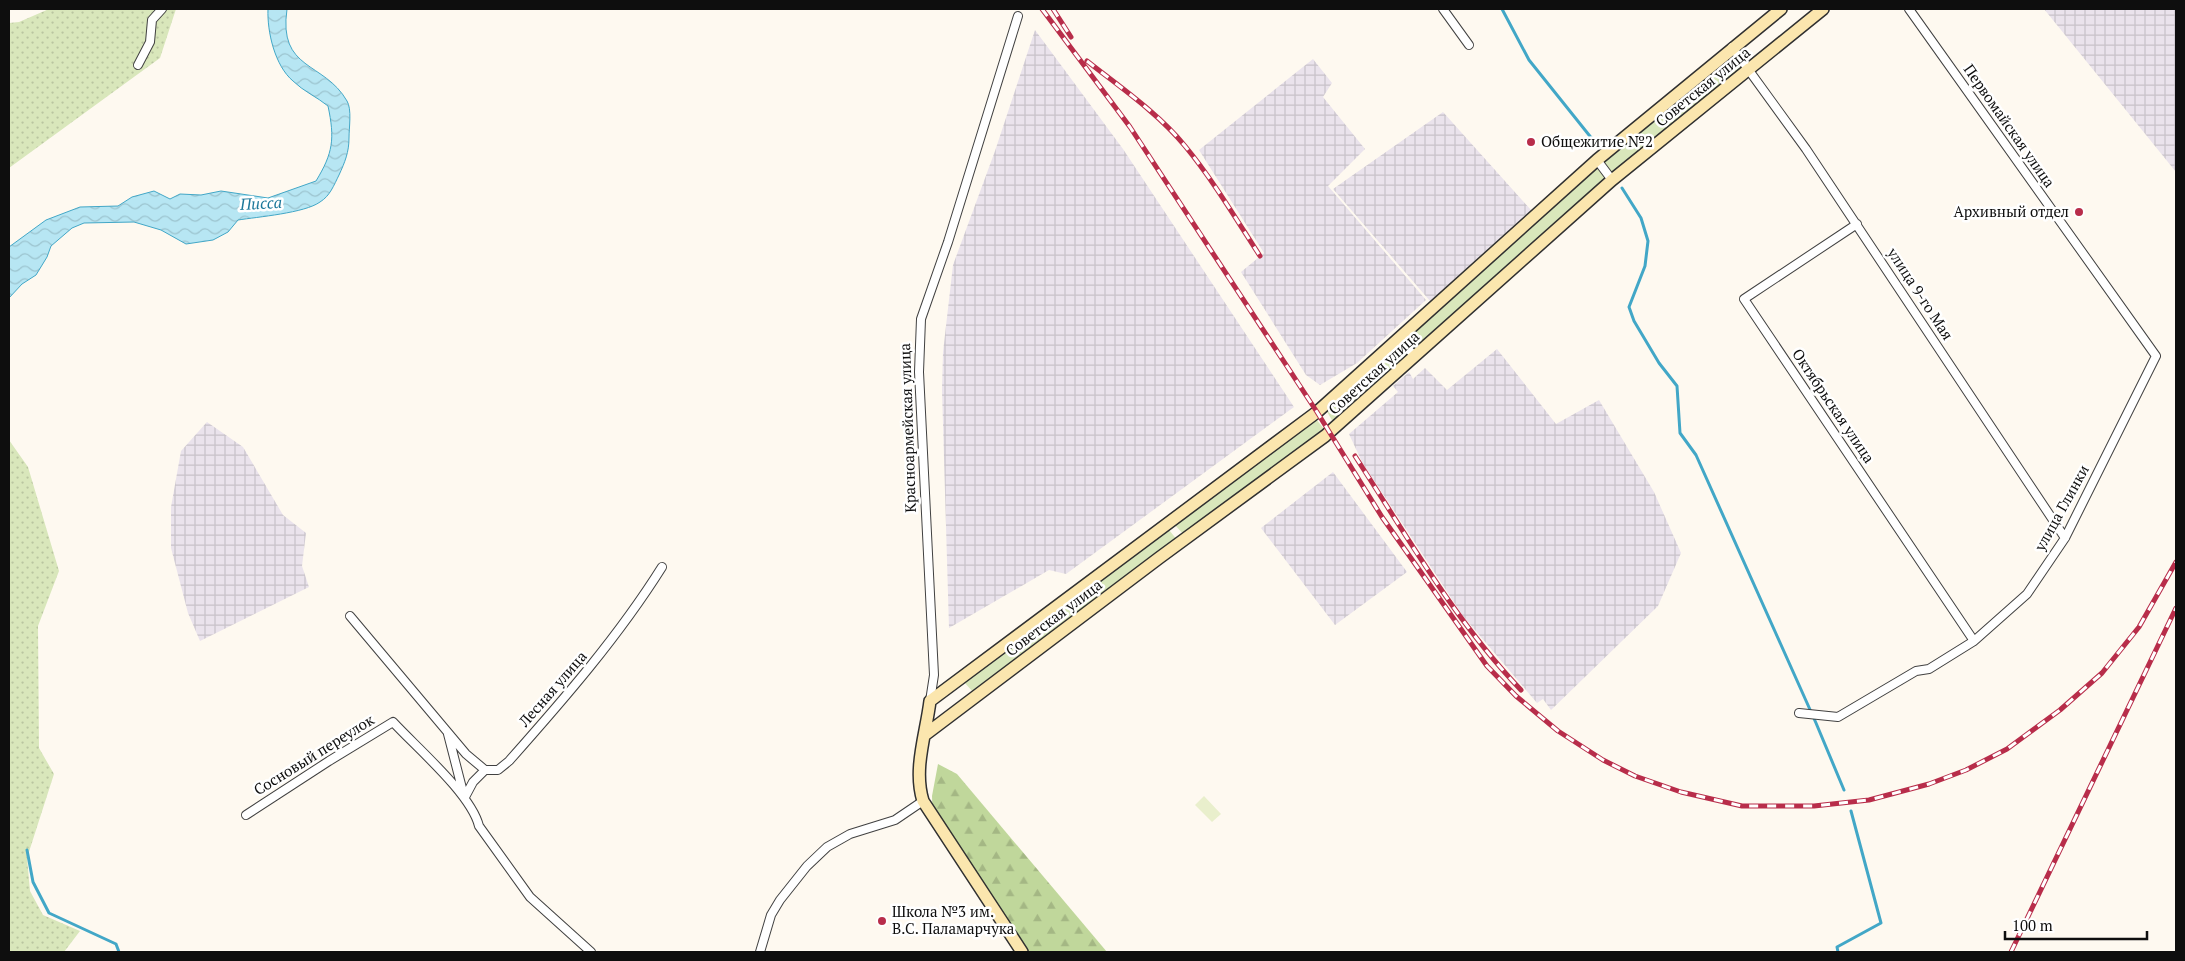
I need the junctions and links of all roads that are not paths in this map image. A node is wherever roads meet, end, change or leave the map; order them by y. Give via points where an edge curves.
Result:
1 (162, 9) edge
2 (1443, 9) edge
3 (1780, 9) edge
4 (1823, 9) edge
5 (1909, 9) edge
6 (1018, 16) dead end
7 (1469, 45) dead end
8 (1732, 47) junction
9 (138, 65) dead end
10 (1748, 69) junction
11 (1597, 160) junction
12 (1612, 180) junction
13 (1857, 224) junction
14 (1399, 340) junction
15 (1415, 356) junction
16 (2156, 356) joint
17 (2065, 538) junction
18 (662, 567) dead end
19 (350, 616) dead end
20 (1974, 641) junction
21 (930, 701) junction
22 (1799, 713) dead end
23 (447, 731) junction
24 (926, 734) junction
25 (485, 770) junction
26 (465, 798) junction
27 (923, 801) junction
28 (246, 815) dead end
29 (590, 952) edge
30 (760, 952) edge
31 (1022, 952) edge

1 - 9 street via 152,20 150,42
2 - 7 street
3 - 8 main road, Советская улица
4 - 10 main road, Советская улица
5 - 16 street, Первомайская улица
6 - 21 street, Красноармейская улица via 921,319 919,372 934,675
8 - 10 street, улица 9-го Мая
8 - 11 main road, Советская улица
10 - 12 main road, Советская улица
10 - 13 street, улица 9-го Мая
11 - 12 street
11 - 14 main road, Советская улица
12 - 15 main road, Советская улица
13 - 17 street, улица 9-го Мая
13 - 20 street, Октябрьская улица via 1744,299
14 - 15 street
14 - 21 main road, Советская улица via 1317,412
15 - 24 main road, Советская улица via 1325,436
16 - 17 street, улица Глинки
17 - 20 street, улица Глинки via 2027,594
18 - 25 street, Лесная улица via 637,608 509,762 498,770
19 - 23 street
20 - 22 street, улица Глинки via 1838,717
21 - 24 main road, Красноармейская улица
23 - 25 street
23 - 26 street
24 - 27 main road, Красноармейская улица via 918,778
25 - 26 street via 472,782
26 - 28 street, Сосновый переулок via 393,722 328,760
26 - 29 street, Сосновый переулок via 479,826 530,898
27 - 30 street via 890,822 850,834 827,847 780,900 771,915
27 - 31 main road

